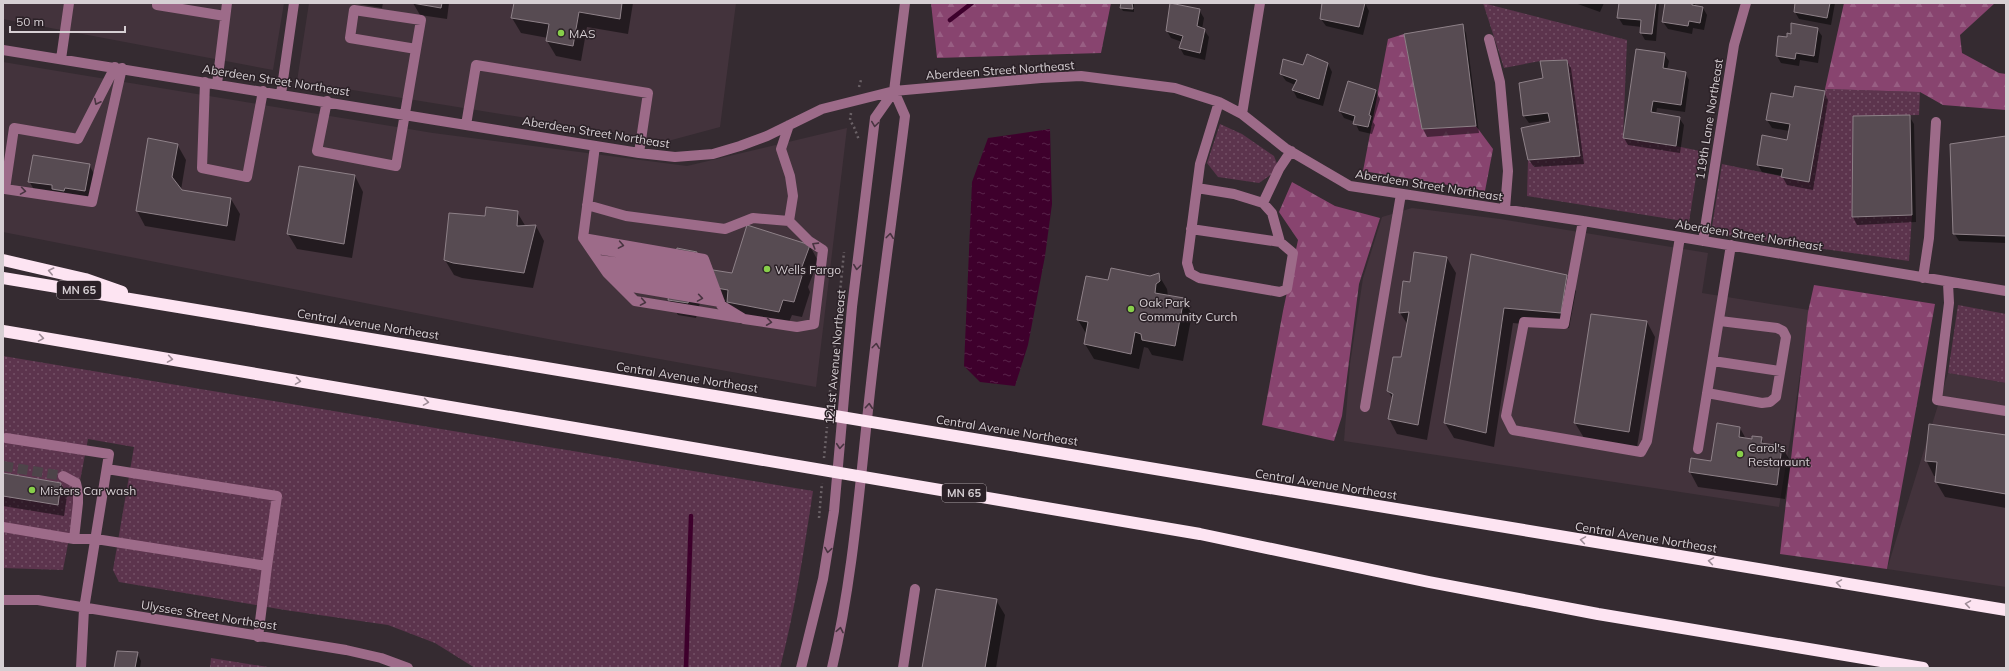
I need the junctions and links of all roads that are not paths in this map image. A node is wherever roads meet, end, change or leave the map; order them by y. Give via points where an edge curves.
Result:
1 (70, 3) edge
2 (157, 3) edge
3 (227, 3) edge
4 (294, 3) edge
5 (905, 3) edge
6 (1260, 3) edge
7 (1746, 3) edge
8 (225, 16) junction
9 (1489, 38) dead end
10 (416, 49) junction
11 (3, 50) edge
12 (61, 59) junction
13 (118, 68) junction
14 (206, 82) junction
15 (217, 84) junction
16 (263, 91) junction
17 (894, 91) junction
18 (281, 94) junction
19 (326, 101) junction
20 (1219, 102) junction
21 (406, 114) junction
22 (1242, 114) junction
23 (1936, 122) dead end
24 (466, 125) junction
25 (789, 125) junction
26 (595, 146) junction
27 (1291, 151) junction
28 (639, 153) junction
29 (1197, 188) junction
30 (1402, 194) junction
31 (1263, 203) junction
32 (587, 205) junction
33 (1505, 209) junction
34 (789, 221) junction
35 (1583, 221) junction
36 (1191, 229) junction
37 (1680, 237) junction
38 (583, 238) junction
39 (1703, 241) junction
40 (1280, 242) junction
41 (1731, 245) junction
42 (591, 248) junction
43 (3, 260) edge
44 (602, 264) junction
45 (612, 277) junction
46 (3, 278) edge
47 (1923, 278) junction
48 (1948, 282) junction
49 (713, 284) junction
50 (620, 285) junction
51 (2006, 291) edge
52 (156, 303) junction
53 (744, 319) junction
54 (1720, 321) junction
55 (3, 331) edge
56 (1713, 361) junction
57 (1780, 371) junction
58 (1707, 393) junction
59 (1365, 407) dead end
60 (2006, 411) edge
61 (6, 438) dead end
62 (1698, 449) dead end
63 (107, 469) junction
64 (63, 476) tunnel mouth
65 (3, 527) edge
66 (74, 539) junction
67 (96, 539) junction
68 (267, 566) junction
69 (914, 589) dead end
70 (3, 600) edge
71 (84, 608) junction
72 (2006, 610) edge
73 (258, 637) junction
74 (81, 668) edge
75 (408, 668) edge
76 (801, 668) edge
77 (832, 668) edge
78 (903, 668) edge
79 (1923, 668) edge

1 - 12 street
2 - 8 street
3 - 8 street
4 - 18 street
5 - 17 street, 121st Avenue Northeast
6 - 22 street
7 - 39 street, 119th Lane Northeast via 1734,45
8 - 15 street
9 - 33 street via 1500,82 1508,171
10 - 10 street via 421,20 354,10 350,38
10 - 21 street
11 - 12 street, Aberdeen Street Northeast
12 - 13 street, Aberdeen Street Northeast
13 -> 13 street via 78,139 14,128 5,189 92,202
13 - 14 street, Aberdeen Street Northeast
14 - 15 street, Aberdeen Street Northeast
14 - 16 street via 202,168 247,177
15 - 16 street, Aberdeen Street Northeast
16 - 18 street, Aberdeen Street Northeast
17 - 20 street, Aberdeen Street Northeast via 1081,76 1175,88
17 - 25 street, Aberdeen Street Northeast via 822,108
17 -> 76 street, 121st Avenue Northeast via 875,118 852,307 834,511 823,579
77 -> 17 street via 848,587 858,514 871,384 905,116
18 - 19 street, Aberdeen Street Northeast
19 - 21 street, Aberdeen Street Northeast
19 - 21 street via 317,151 396,166
20 - 22 street, Aberdeen Street Northeast
20 - 29 street via 1200,164
21 - 24 street, Aberdeen Street Northeast
22 - 27 street, Aberdeen Street Northeast
23 - 47 street via 1929,238
24 - 26 street, Aberdeen Street Northeast
24 - 28 street via 476,65 632,90 648,93
25 - 28 street, Aberdeen Street Northeast via 740,146 713,154 675,157
25 - 34 street via 781,149 790,176 793,196
26 - 28 street, Aberdeen Street Northeast
26 - 32 street
27 - 30 street, Aberdeen Street Northeast via 1350,186
27 - 31 street
29 - 31 street via 1234,194
29 - 36 street
30 - 33 street, Aberdeen Street Northeast
30 - 59 street
31 - 40 street via 1272,213
32 - 34 street via 626,216 725,229 753,218
32 - 38 street
33 - 35 street, Aberdeen Street Northeast
53 -> 34 street via 797,328 814,324 823,250 809,241
35 - 37 street, Aberdeen Street Northeast
35 - 37 street via 1564,324 1524,322 1506,416 1513,430 1641,452 1647,441
36 - 40 street
36 - 40 street via 1187,263 1190,273 1200,278 1280,292 1287,289 1293,253
37 - 39 street, Aberdeen Street Northeast
38 - 42 street
38 -> 49 street via 704,259
39 - 41 street, Aberdeen Street Northeast
41 - 47 street, Aberdeen Street Northeast
41 - 54 street
42 - 44 street
42 - 49 street
52 -> 43 highway via 85,279
44 - 45 street
44 - 49 street
45 - 49 street
45 - 50 street
46 - 52 highway, Central Avenue Northeast / MN 65
47 - 48 street, Aberdeen Street Northeast
48 - 51 street, Aberdeen Street Northeast
48 - 60 street via 1949,303 1937,400
50 -> 49 street
49 - 53 street via 721,305
50 -> 53 street via 635,301
72 -> 52 highway, Central Avenue Northeast / MN 65
54 - 56 street
54 - 57 street via 1777,328 1783,331 1786,336
55 -> 79 highway, MN 65 via 1200,534 1598,614
56 - 57 street
56 - 58 street
57 - 58 street via 1776,397 1770,402 1762,403
58 - 62 street
61 - 63 street via 109,454
63 - 67 street
63 - 68 street via 277,496
64 - 66 street via 76,483 78,492
65 - 66 street
66 - 67 street
67 - 68 street
67 - 71 street
68 - 73 street
69 - 78 street
70 - 71 street, Ulysses Street Northeast via 38,600
71 - 73 street, Ulysses Street Northeast
71 - 74 street
73 - 75 street, Ulysses Street Northeast via 346,650 381,658

